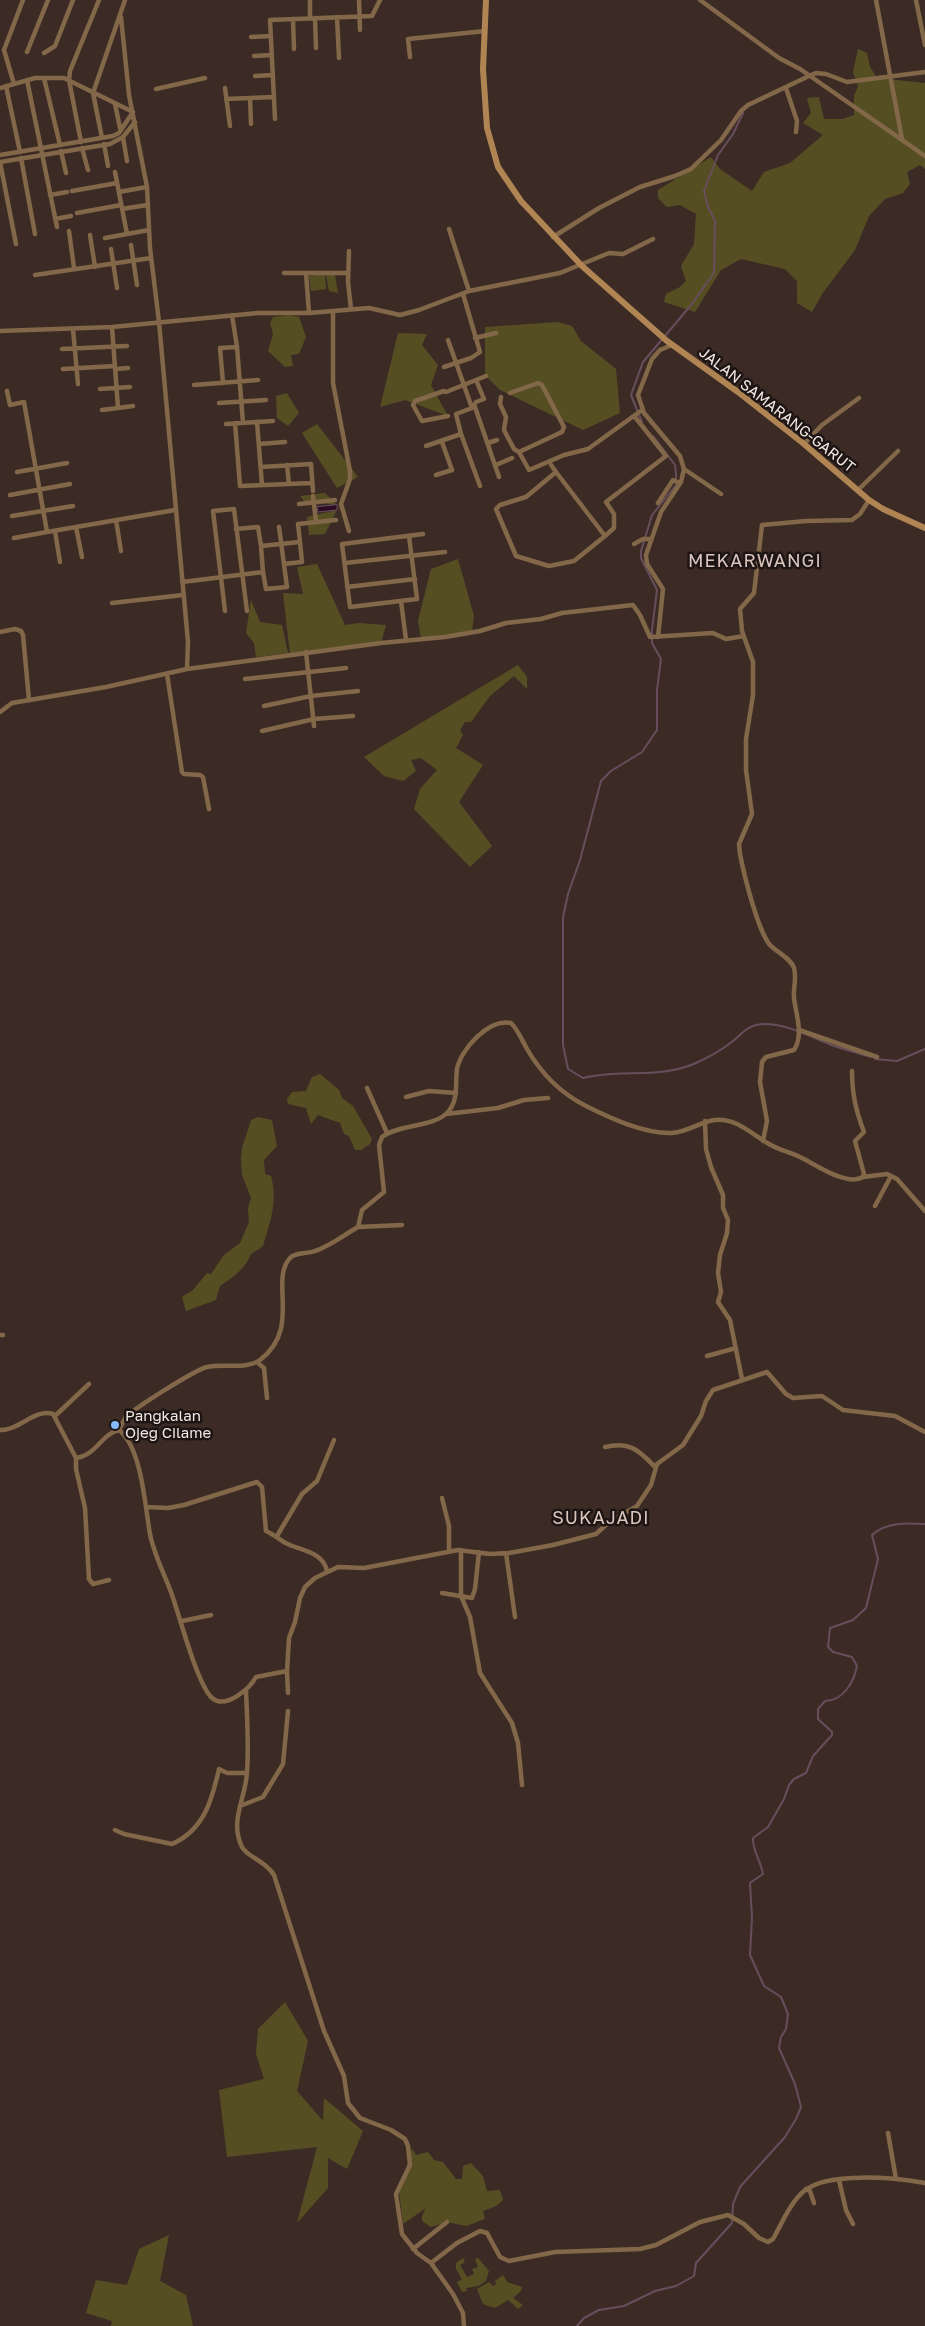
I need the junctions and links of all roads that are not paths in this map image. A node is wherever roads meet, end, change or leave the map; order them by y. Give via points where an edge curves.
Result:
1 (23, 0) edge
2 (48, 0) edge
3 (73, 0) edge
4 (99, 0) edge
5 (125, 0) edge
6 (310, 0) edge
7 (359, 0) edge
8 (380, 0) edge
9 (486, 0) edge
10 (700, 0) edge
11 (876, 0) edge
12 (916, 0) edge
13 (359, 16) junction
14 (121, 17) junction
15 (338, 17) junction
16 (313, 18) junction
17 (293, 19) junction
18 (360, 30) dead end
19 (484, 31) junction
20 (271, 36) junction
21 (251, 37) dead end
22 (925, 45) edge
23 (316, 48) dead end
24 (294, 49) dead end
25 (27, 52) dead end
26 (44, 53) dead end
27 (272, 55) junction
28 (254, 56) dead end
29 (410, 57) dead end
30 (339, 58) dead end
31 (925, 72) edge
32 (273, 75) junction
33 (255, 76) dead end
34 (809, 76) junction
35 (889, 77) junction
36 (44, 78) junction
37 (206, 78) dead end
38 (27, 80) junction
39 (69, 80) junction
40 (14, 84) junction
41 (6, 86) junction
42 (0, 88) edge
43 (156, 88) dead end
44 (225, 88) dead end
45 (786, 88) junction
46 (92, 92) junction
47 (274, 97) junction
48 (250, 98) junction
49 (226, 99) junction
50 (115, 104) junction
51 (133, 112) junction
52 (274, 119) dead end
53 (135, 122) junction
54 (251, 124) dead end
55 (230, 126) dead end
56 (120, 128) dead end
57 (796, 132) dead end
58 (123, 137) junction
59 (102, 138) junction
60 (902, 140) junction
61 (81, 142) junction
62 (104, 144) junction
63 (60, 145) junction
64 (40, 148) junction
65 (82, 148) junction
66 (61, 151) junction
67 (20, 152) junction
68 (42, 154) junction
69 (0, 155) edge
70 (925, 156) edge
71 (21, 158) junction
72 (127, 161) dead end
73 (0, 162) edge
74 (108, 166) dead end
75 (88, 170) dead end
76 (115, 172) dead end
77 (66, 173) dead end
78 (117, 183) junction
79 (147, 187) junction
80 (119, 192) junction
81 (50, 196) junction
82 (148, 205) junction
83 (121, 207) junction
84 (77, 213) dead end
85 (71, 216) dead end
86 (55, 219) junction
87 (57, 227) dead end
88 (450, 229) dead end
89 (149, 230) junction
90 (69, 231) dead end
91 (35, 234) dead end
92 (90, 234) dead end
93 (127, 234) junction
94 (553, 237) junction
95 (105, 238) dead end
96 (653, 239) dead end
97 (16, 244) dead end
98 (131, 245) dead end
99 (111, 248) dead end
100 (349, 251) dead end
101 (151, 258) junction
102 (134, 261) junction
103 (113, 264) junction
104 (95, 266) junction
105 (582, 266) junction
106 (74, 268) junction
107 (348, 272) junction
108 (284, 273) dead end
109 (306, 273) junction
110 (35, 276) dead end
111 (137, 285) dead end
112 (117, 288) dead end
113 (469, 291) junction
114 (464, 294) junction
115 (351, 310) junction
116 (332, 311) junction
117 (309, 313) junction
118 (232, 315) junction
119 (159, 322) junction
120 (112, 327) junction
121 (73, 329) junction
122 (0, 331) edge
123 (496, 332) dead end
124 (475, 338) junction
125 (448, 340) dead end
126 (669, 343) junction
127 (114, 346) junction
128 (127, 346) dead end
129 (237, 347) junction
130 (74, 348) junction
131 (62, 349) dead end
132 (455, 364) junction
133 (444, 367) dead end
134 (76, 368) junction
135 (115, 368) junction
136 (128, 368) dead end
137 (63, 370) dead end
138 (486, 376) dead end
139 (258, 380) dead end
140 (476, 380) junction
141 (240, 382) junction
142 (223, 383) junction
143 (78, 384) dead end
144 (464, 384) junction
145 (194, 385) dead end
146 (130, 387) dead end
147 (116, 388) junction
148 (100, 389) dead end
149 (8, 390) dead end
150 (510, 394) dead end
151 (501, 397) dead end
152 (859, 398) dead end
153 (266, 400) dead end
154 (242, 402) junction
155 (219, 403) dead end
156 (133, 406) dead end
157 (473, 407) junction
158 (118, 408) junction
159 (102, 410) dead end
160 (641, 411) junction
161 (456, 414) junction
162 (635, 416) junction
163 (273, 421) dead end
164 (257, 422) junction
165 (243, 423) junction
166 (226, 424) dead end
167 (235, 424) junction
168 (461, 434) junction
169 (497, 440) dead end
170 (285, 442) dead end
171 (442, 442) junction
172 (488, 443) junction
173 (259, 444) junction
174 (804, 444) junction
175 (426, 446) dead end
176 (898, 451) dead end
177 (519, 452) junction
178 (512, 458) dead end
179 (67, 463) dead end
180 (287, 465) junction
181 (496, 465) junction
182 (551, 465) dead end
183 (261, 467) junction
184 (36, 468) junction
185 (684, 469) junction
186 (529, 470) junction
187 (17, 472) dead end
188 (556, 472) junction
189 (523, 473) dead end
190 (436, 476) dead end
191 (499, 477) dead end
192 (677, 482) junction
193 (312, 483) junction
194 (70, 484) dead end
195 (289, 484) junction
196 (262, 485) junction
197 (480, 486) dead end
198 (39, 490) junction
199 (858, 490) junction
200 (720, 494) dead end
201 (10, 495) dead end
202 (335, 500) dead end
203 (869, 500) junction
204 (314, 502) junction
205 (658, 503) dead end
206 (299, 504) dead end
207 (74, 506) dead end
208 (175, 510) junction
209 (43, 511) junction
210 (12, 516) dead end
211 (116, 520) junction
212 (336, 520) dead end
213 (316, 522) junction
214 (76, 527) junction
215 (279, 527) dead end
216 (925, 528) edge
217 (236, 529) junction
218 (55, 531) junction
219 (349, 531) dead end
220 (47, 532) junction
221 (423, 534) dead end
222 (409, 536) junction
223 (605, 536) junction
224 (14, 538) dead end
225 (647, 539) junction
226 (300, 542) junction
227 (281, 544) junction
228 (634, 544) dead end
229 (260, 546) junction
230 (122, 551) dead end
231 (445, 552) dead end
232 (412, 556) junction
233 (82, 557) dead end
234 (60, 562) dead end
235 (284, 564) junction
236 (345, 564) junction
237 (263, 572) junction
238 (242, 575) junction
239 (221, 578) junction
240 (414, 579) junction
241 (182, 582) junction
242 (347, 586) junction
243 (183, 595) junction
244 (401, 601) junction
245 (112, 603) dead end
246 (225, 611) dead end
247 (247, 611) dead end
248 (0, 632) edge
249 (744, 636) junction
250 (654, 637) junction
251 (406, 640) junction
252 (306, 652) junction
253 (346, 668) dead end
254 (187, 669) junction
255 (308, 671) junction
256 (167, 674) junction
257 (245, 679) dead end
258 (358, 691) dead end
259 (311, 696) junction
260 (29, 700) junction
261 (264, 706) dead end
262 (0, 712) edge
263 (353, 716) dead end
264 (314, 720) junction
265 (314, 726) dead end
266 (262, 731) dead end
267 (209, 809) dead end
268 (799, 1032) junction
269 (877, 1057) dead end
270 (852, 1071) dead end
271 (367, 1088) dead end
272 (456, 1093) junction
273 (406, 1097) dead end
274 (548, 1098) dead end
275 (446, 1114) junction
276 (705, 1121) junction
277 (387, 1134) junction
278 (764, 1141) junction
279 (891, 1176) junction
280 (863, 1177) junction
281 (875, 1206) dead end
282 (925, 1211) edge
283 (402, 1225) dead end
284 (358, 1227) junction
285 (736, 1348) junction
286 (707, 1356) dead end
287 (257, 1362) junction
288 (742, 1380) junction
289 (89, 1384) dead end
290 (267, 1398) dead end
291 (56, 1415) junction
292 (0, 1430) edge
293 (119, 1430) junction
294 (925, 1432) edge
295 (334, 1440) dead end
296 (605, 1448) dead end
297 (76, 1458) junction
298 (655, 1467) junction
299 (442, 1498) dead end
300 (147, 1507) junction
301 (277, 1536) junction
302 (461, 1550) junction
303 (449, 1551) junction
304 (479, 1552) junction
305 (506, 1553) junction
306 (328, 1571) junction
307 (109, 1580) dead end
308 (442, 1593) dead end
309 (461, 1596) junction
310 (211, 1615) dead end
311 (515, 1616) dead end
312 (182, 1621) junction
313 (288, 1671) junction
314 (246, 1690) junction
315 (288, 1693) dead end
316 (288, 1711) dead end
317 (247, 1774) junction
318 (522, 1785) dead end
319 (240, 1806) junction
320 (115, 1830) dead end
321 (888, 2133) dead end
322 (896, 2179) junction
323 (840, 2180) junction
324 (925, 2183) edge
325 (806, 2189) junction
326 (814, 2203) dead end
327 (446, 2222) dead end
328 (853, 2224) dead end
329 (413, 2249) junction
330 (431, 2263) junction
331 (464, 2326) edge

1 - 40 street via 4,50
2 - 25 street
3 - 26 street via 55,46
4 - 39 street
5 - 14 street
6 - 16 street
7 - 13 street
8 - 13 street via 372,16
9 - 19 main road, JALAN SAMARANG-GARUT
10 - 34 street
11 - 35 street
12 - 22 street
13 - 15 street
13 - 18 street
14 - 46 street
14 - 51 street
15 - 16 street
15 - 30 street
16 - 17 street
16 - 23 street
17 - 20 street via 270,20
17 - 24 street
19 - 29 street via 408,39
19 - 94 main road, JALAN SAMARANG-GARUT via 486,122 498,167 518,198
20 - 21 street
20 - 27 street
27 - 28 street
27 - 32 street
31 - 35 street
32 - 33 street
32 - 47 street
34 - 35 street via 826,74 847,82
34 - 45 street
34 - 60 street
35 - 60 street
36 - 38 street
36 - 39 street
36 - 63 street
37 - 43 street
38 - 40 street
38 - 64 street
39 - 46 street
39 - 61 street
40 - 41 street
41 - 42 street
41 - 67 street
44 - 49 street
45 - 57 street via 797,121
45 - 94 street via 757,100 741,111 721,140 691,169 640,187
46 - 50 street
46 - 59 street
47 - 48 street
47 - 52 street
48 - 49 street
48 - 54 street
49 - 55 street
50 - 51 street
50 - 56 street
51 - 53 street
51 - 59 street via 119,133
53 - 58 street
53 - 79 street
58 - 62 street
58 - 72 street
59 - 61 street
60 - 70 street
61 - 63 street
62 - 65 street
62 - 74 street
63 - 64 street
64 - 67 street
64 - 68 street
65 - 66 street
65 - 75 street
66 - 68 street
66 - 77 street
67 - 69 street
68 - 71 street
68 - 81 street
71 - 73 street
71 - 91 street
73 - 97 street
76 - 78 street
78 - 80 street
78 - 81 street
79 - 80 street
79 - 82 street
80 - 83 street
81 - 86 street
82 - 83 street
82 - 89 street
83 - 84 street
83 - 93 street
85 - 86 street
86 - 87 street
88 - 113 street
89 - 93 street
89 - 101 street
90 - 106 street
92 - 104 street
93 - 95 street
94 - 105 main road, JALAN SAMARANG-GARUT
96 - 105 street via 623,254 609,253
98 - 102 street
99 - 103 street
100 - 107 street
101 - 102 street
101 - 119 street
102 - 103 street
102 - 111 street
103 - 104 street
103 - 112 street
104 - 106 street
105 - 113 street
105 - 126 main road, JALAN SAMARANG-GARUT
106 - 110 street
107 - 109 street
107 - 115 street
108 - 109 street
109 - 117 street
113 - 114 street
114 - 115 street via 400,315 369,308
114 - 124 street
115 - 116 street
116 - 117 street
116 - 219 street via 333,384 350,471 341,504
117 - 118 street
118 - 119 street
118 - 129 street
119 - 120 street
119 - 208 street
120 - 121 street
120 - 127 street
121 - 122 street
121 - 130 street
123 - 124 street
124 - 132 street via 480,352
125 - 132 street
126 - 160 street via 652,359 638,395
126 - 174 main road, JALAN SAMARANG-GARUT
127 - 128 street
127 - 130 street
127 - 135 street
129 - 141 street
129 - 142 street via 220,348
130 - 131 street
130 - 134 street
132 - 133 street
132 - 144 street
134 - 135 street
134 - 137 street
134 - 143 street
135 - 136 street
135 - 147 street
138 - 140 street
139 - 141 street
140 - 144 street
140 - 157 street via 484,400 476,402
141 - 142 street
141 - 154 street
142 - 145 street
144 - 157 street
144 - 161 street via 415,400 413,405 422,422
146 - 147 street
147 - 148 street
147 - 158 street
149 - 184 street via 10,404 24,402
150 - 177 street via 538,383 542,385 564,427 562,432
151 - 177 street via 500,404 506,417 504,430
152 - 174 street via 822,425
153 - 154 street
154 - 155 street
154 - 165 street
156 - 158 street
157 - 161 street
157 - 172 street
158 - 159 street
160 - 162 street
160 - 185 street via 680,456
161 - 168 street
162 - 186 street via 588,449
162 - 223 street via 666,456 606,502 614,514 614,528
163 - 164 street
164 - 165 street
164 - 173 street
165 - 167 street
166 - 167 street
167 - 196 street via 240,486
168 - 171 street
168 - 197 street
169 - 172 street
170 - 173 street
171 - 175 street
171 - 190 street via 452,470
172 - 181 street
173 - 183 street
174 - 199 main road, JALAN SAMARANG-GARUT
176 - 199 street
177 - 186 street
178 - 181 street
179 - 184 street
180 - 183 street
180 - 193 street via 311,464
180 - 195 street
181 - 191 street
182 - 188 street
183 - 196 street
184 - 187 street
184 - 198 street
185 - 192 street
185 - 200 street
186 - 189 street
188 - 223 street
188 - 223 street via 526,497 496,509 516,556 549,566 574,561
192 - 205 street
192 - 225 street
193 - 195 street
193 - 204 street
194 - 198 street
195 - 196 street
198 - 201 street
198 - 209 street
199 - 203 main road, JALAN SAMARANG-GARUT
202 - 204 street
203 - 216 main road, JALAN SAMARANG-GARUT
203 - 249 street via 852,520 762,525 754,593 740,609
204 - 206 street
204 - 213 street
207 - 209 street
208 - 211 street
208 - 241 street
209 - 210 street
209 - 220 street
211 - 214 street
211 - 230 street
212 - 213 street
213 - 226 street via 298,524
214 - 218 street
214 - 233 street
215 - 227 street
217 - 229 street via 258,527
217 - 238 street
217 - 239 street via 234,509 213,511
218 - 220 street
218 - 234 street
220 - 224 street
221 - 222 street
222 - 232 street
222 - 236 street via 342,544
225 - 228 street
225 - 250 street via 646,558 663,589
226 - 227 street
226 - 235 street via 302,562
227 - 229 street
227 - 235 street
229 - 237 street
231 - 232 street
232 - 236 street
232 - 240 street
235 - 237 street via 287,587 266,590
236 - 242 street
237 - 238 street
238 - 239 street
238 - 247 street
239 - 241 street
239 - 246 street
240 - 242 street
240 - 244 street via 417,599
241 - 243 street
242 - 244 street via 350,607
243 - 245 street
243 - 254 street
244 - 251 street
248 - 260 street via 15,629 23,634
249 - 250 street via 726,639 713,633
249 - 268 street via 753,662 752,709 746,739 752,814 741,838 740,854 766,938 794,967
250 - 251 street via 633,605 562,613 480,631
251 - 252 street
252 - 254 street
252 - 255 street
253 - 255 street
254 - 256 street
255 - 257 street
255 - 259 street
256 - 260 street
256 - 267 street via 182,772 202,777
258 - 259 street
259 - 261 street
259 - 264 street
260 - 262 street via 7,705
263 - 264 street
264 - 265 street
264 - 266 street
268 - 269 street
268 - 278 street via 794,1050 762,1062 760,1082 767,1121
270 - 280 street via 852,1094 864,1132 855,1141
271 - 277 street
272 - 273 street via 429,1091
272 - 275 street
272 - 276 street via 458,1068 465,1054 484,1030 504,1021 514,1026 532,1058 554,1085 584,1105 638,1127 669,1133 681,1132
274 - 275 street
275 - 277 street
276 - 278 street via 724,1120 737,1124
276 - 285 street via 706,1149 723,1195 723,1208 728,1220 720,1254 721,1292 718,1302 728,1315
277 - 284 street via 379,1145 384,1192 362,1210
278 - 280 street via 839,1176 855,1180
279 - 280 street
279 - 281 street
279 - 282 street
283 - 284 street
284 - 287 street via 322,1249 291,1257 283,1275 281,1330 267,1354
285 - 286 street
285 - 288 street
287 - 290 street via 264,1368
287 - 293 street via 199,1370 143,1404 126,1417
288 - 294 street via 767,1372 793,1398 822,1396 843,1410 895,1416
288 - 298 street via 713,1390 683,1445 662,1458
289 - 291 street
291 - 292 street via 46,1412 12,1429
291 - 297 street
293 - 297 street via 112,1432 89,1454
293 - 300 street via 133,1454
295 - 301 street via 316,1482 302,1494
296 - 298 street via 626,1445
297 - 307 street via 85,1508 89,1579 93,1584
298 - 305 street via 651,1485 637,1506 596,1534
299 - 303 street via 449,1526
300 - 301 street via 184,1505 257,1482 262,1487 265,1529
300 - 312 street via 151,1538
301 - 306 street via 288,1545 319,1557
302 - 303 street
302 - 304 street
302 - 309 street
303 - 306 street via 364,1568 338,1567
304 - 305 street
304 - 309 street via 473,1596 470,1599
305 - 311 street
306 - 313 street via 313,1579 301,1596 289,1638
308 - 309 street
309 - 318 street via 470,1617 480,1673 504,1708 515,1732
310 - 312 street
312 - 314 street via 200,1676 212,1698 232,1698
313 - 314 street via 256,1677
313 - 315 street
314 - 317 street
316 - 319 street via 283,1766 263,1797
317 - 319 street
317 - 320 street via 227,1773 219,1769 209,1808 194,1830 172,1844
319 - 329 street via 236,1819 242,1847 266,1864 274,1875 324,2031 344,2076 348,2103 360,2118 391,2130 405,2139 408,2146 410,2165 398,2188 396,2204 402,2234
321 - 322 street
322 - 323 street
322 - 324 street
323 - 325 street
323 - 328 street via 846,2210
325 - 326 street
325 - 330 street via 795,2200 771,2241 762,2240 728,2215 700,2222 640,2250 555,2252 508,2261 500,2257 487,2234 480,2231 457,2243
327 - 329 street
329 - 330 street
330 - 331 street via 461,2308

